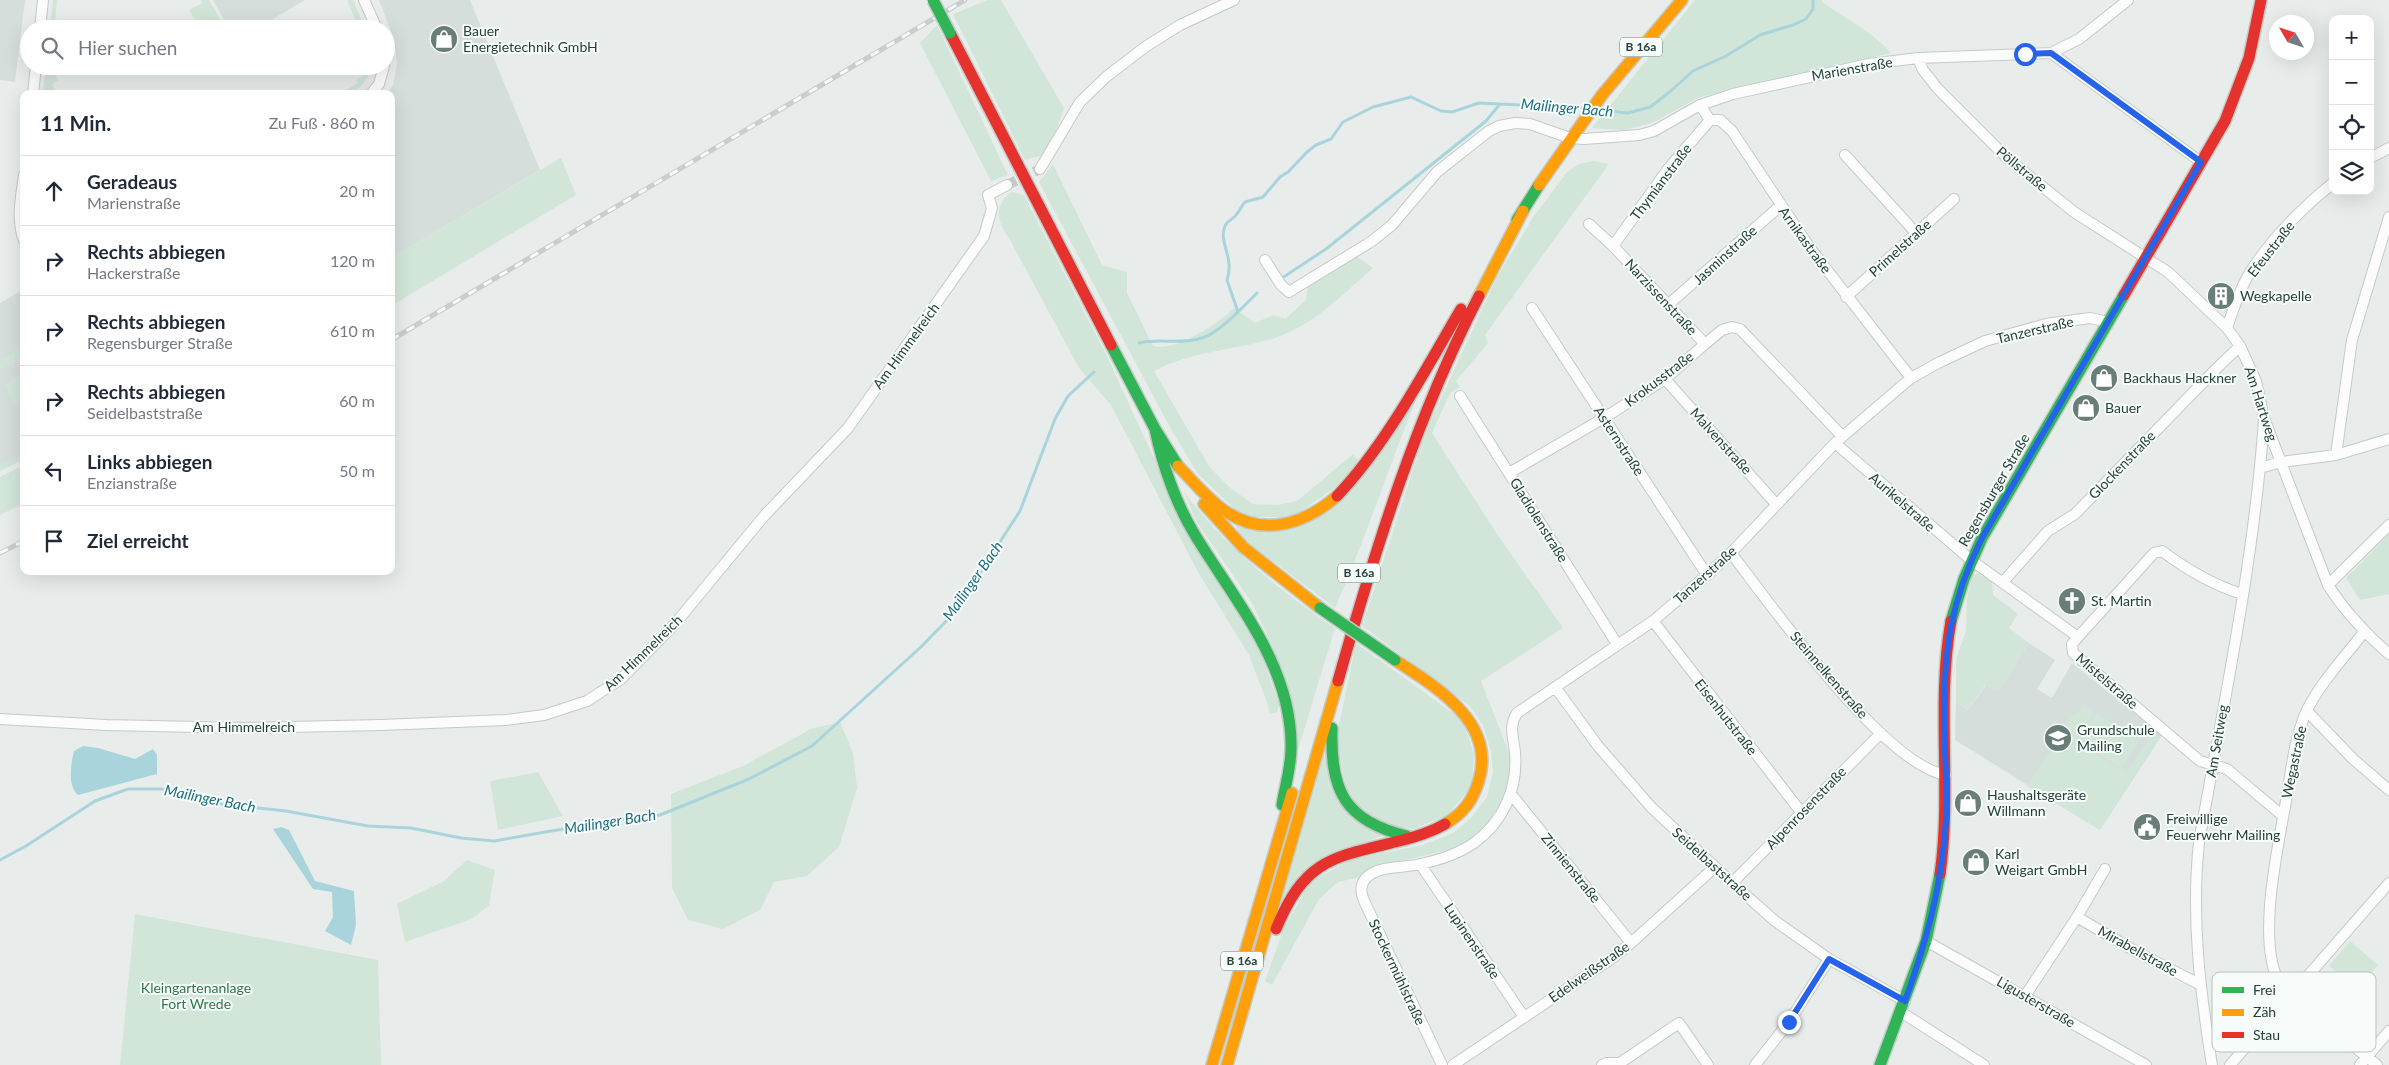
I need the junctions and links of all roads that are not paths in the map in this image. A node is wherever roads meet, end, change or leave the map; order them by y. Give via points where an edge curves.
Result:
1 (43, 0) edge
2 (364, 0) edge
3 (933, 0) edge
4 (1234, 0) edge
5 (1682, 0) edge
6 (2128, 0) edge
7 (2261, 0) edge
8 (41, 20) edge
9 (373, 20) edge
10 (2051, 53) junction
11 (1918, 58) junction
12 (35, 75) edge
13 (382, 75) edge
14 (33, 90) edge
15 (374, 90) edge
16 (1700, 105) junction
17 (1710, 120) junction
18 (1570, 138) junction
19 (2389, 148) edge
20 (1845, 155) dead end
21 (2374, 156) edge
22 (2201, 162) junction
23 (1040, 169) tunnel mouth
24 (1007, 185) tunnel mouth
25 (2329, 187) edge
26 (1954, 200) dead end
27 (1780, 206) junction
28 (1523, 211) junction
29 (20, 214) edge
30 (2389, 217) edge
31 (1589, 224) dead end
32 (20, 228) edge
33 (1916, 233) junction
34 (1613, 246) junction
35 (2145, 259) junction
36 (1265, 260) dead end
37 (1468, 296) junction
38 (1846, 297) junction
39 (1669, 304) junction
40 (1532, 308) dead end
41 (2108, 322) junction
42 (2227, 328) junction
43 (1705, 344) junction
44 (2240, 346) junction
45 (1911, 378) junction
46 (1665, 379) junction
47 (1460, 396) dead end
48 (1604, 418) junction
49 (2264, 418) junction
50 (1155, 429) junction
51 (1838, 439) junction
52 (2389, 439) edge
53 (2336, 455) junction
54 (2281, 462) junction
55 (1178, 466) junction
56 (2260, 468) junction
57 (1509, 473) junction
58 (1776, 504) junction
59 (2389, 525) edge
60 (1731, 552) junction
61 (1971, 560) junction
62 (1707, 576) junction
63 (2003, 582) junction
64 (2328, 585) junction
65 (2242, 594) junction
66 (1653, 621) junction
67 (2364, 632) junction
68 (2078, 637) junction
69 (1617, 644) junction
70 (2389, 654) edge
71 (1555, 686) junction
72 (1334, 693) junction
73 (2307, 711) junction
74 (1315, 717) dead end
75 (0, 719) edge
76 (1881, 733) junction
77 (1304, 754) dead end
78 (2213, 764) junction
79 (1946, 775) junction
80 (2389, 790) edge
81 (1511, 794) junction
82 (1801, 812) junction
83 (2283, 816) junction
84 (1411, 837) junction
85 (1272, 858) junction
86 (1420, 864) junction
87 (1715, 867) junction
88 (2105, 869) dead end
89 (1366, 878) joint
90 (1732, 883) junction
91 (2389, 883) edge
92 (2077, 918) junction
93 (1926, 941) junction
94 (1631, 943) junction
95 (1829, 959) junction
96 (2276, 972) edge
97 (2310, 972) edge
98 (2200, 984) junction
99 (2025, 996) junction
100 (1905, 1001) junction
101 (1901, 1012) junction
102 (1524, 1017) junction
103 (2389, 1031) edge
104 (1236, 1032) junction
105 (2376, 1047) edge
106 (2241, 1052) edge
107 (2354, 1052) edge
108 (2364, 1061) edge
109 (1212, 1065) edge
110 (1227, 1065) edge
111 (1442, 1065) edge
112 (1454, 1065) edge
113 (1602, 1065) edge
114 (1708, 1065) edge
115 (1755, 1065) edge
116 (1880, 1065) edge
117 (1984, 1065) edge
118 (2146, 1065) edge
119 (2212, 1065) edge
120 (2230, 1065) edge
121 (2377, 1065) edge

1 - 8 street
2 - 9 street
3 - 50 main road, bridge
4 - 23 street via 1180,25 1106,77 1080,102
5 - 18 main road, B 16a
6 - 10 street, Marienstraße via 2079,39
7 - 22 main road, Regensburger Straße via 2249,58 2235,98
10 - 11 street, Marienstraße
10 - 22 street
11 - 16 street, Marienstraße via 1869,64 1789,81
11 - 35 street, Pöllstraße via 1938,89 2007,158 2074,212
12 - 14 street
13 - 15 street
16 - 17 street
16 - 18 street, Marienstraße via 1654,131
17 - 27 street, Arnikastraße via 1720,120 1732,131
17 - 34 street, Thymianstraße via 1668,168
18 - 28 main road, B 16a
18 - 36 street, Marienstraße via 1516,122 1489,131 1437,172 1392,225 1372,241 1289,292
19 - 21 street
20 - 33 street
22 - 35 main road, Regensburger Straße
24 - 75 street, Am Himmelreich via 988,194 992,208 984,236 848,428 765,515 674,625 620,679 588,702 544,715 506,720 381,725 244,728
25 - 42 street, Efeustraße via 2272,243 2249,274
26 - 33 street, Primelstraße
27 - 38 street, Arnikastraße
27 - 39 street, Jasminstraße
28 - 37 main road, B 16a
28 - 72 main road, B 16a via 1476,302 1416,436 1361,600
29 - 32 street
30 - 53 street via 2352,340
31 - 34 street, Narzissenstraße
33 - 38 street, Primelstraße
34 - 39 street, Narzissenstraße
35 - 41 main road, Regensburger Straße
35 - 42 street, Am Hartweg via 2168,272
37 - 55 main road via 1374,450 1343,488 1310,515 1283,526 1263,526 1237,518 1223,510
37 - 74 main road, B 16a via 1413,418 1385,491
38 - 45 street, Arnikastraße
39 - 43 street, Narzissenstraße
40 - 48 street, Asternstraße
41 - 45 street, Tanzerstraße via 2090,318 2046,324 1984,341
41 - 61 main road, Regensburger Straße
42 - 44 street, Am Hartweg
43 - 46 street, Krokusstraße
43 - 51 street, Narzissenstraße via 1722,330 1732,326 1740,330
44 - 49 street, Am Hartweg via 2256,380
44 - 63 street, Glockenstraße via 2075,514 2048,531
45 - 51 street, Tanzerstraße
46 - 48 street, Krokusstraße
46 - 58 street, Malvenstraße
47 - 57 street, Gladiolenstraße
48 - 57 street, Krokusstraße
48 - 62 street, Asternstraße
49 - 54 street, Am Hartweg
49 - 56 street, Am Seitweg
50 - 55 main road
50 - 85 main road via 1162,462 1194,533 1248,615 1280,681 1291,749
51 - 58 street, Tanzerstraße
51 - 61 street, Aurikelstraße
52 - 53 street
53 - 54 street
54 - 56 street
54 - 64 street, Am Hartweg
55 - 84 main road, bridge via 1208,510 1242,547 1320,608 1441,692 1476,731 1483,761 1479,785 1463,813 1435,831
56 - 65 street, Am Seitweg
57 - 69 street, Gladiolenstraße
58 - 60 street, Tanzerstraße
59 - 64 street
60 - 62 street, Tanzerstraße
60 - 76 street, Steinnelkenstraße via 1838,688
61 - 63 street, Mistelstraße
61 - 79 main road, Regensburger Straße via 1950,624 1944,716
62 - 66 street, Tanzerstraße
63 - 68 street, Mistelstraße
64 - 67 street, Am Hartweg via 2343,609
65 - 68 street via 2184,568 2162,550 2154,553
65 - 78 street, Am Seitweg
66 - 69 street, Tanzerstraße
66 - 82 street, Eisenhutstraße
67 - 70 street, Am Hartweg
67 - 73 street, Wegastraße
68 - 78 street, Mistelstraße via 2072,644 2073,652 2200,760
69 - 71 street, Tanzerstraße
71 - 81 street, Tanzerstraße via 1526,706 1512,721 1516,763
71 - 87 street, Seidelbaststraße via 1598,746 1651,807
72 - 84 main road via 1330,762 1339,792 1370,824
72 - 104 main road, B 16a
73 - 80 street via 2353,759
73 - 83 street, Wegastraße via 2295,749
76 - 79 street, Steinnelkenstraße via 1927,769
76 - 82 street, Alpenrosenstraße
77 - 85 main road, B 16a
78 - 83 street, Mistelstraße via 2226,769
78 - 98 street, Am Seitweg via 2195,882
79 - 93 main road, Regensburger Straße via 1942,866
81 - 86 street, Tanzerstraße via 1505,810 1476,842 1463,850
81 - 94 street, Zinnienstraße
82 - 90 street, Alpenrosenstraße
83 - 96 street, Wegastraße via 2270,927
84 - 104 main road via 1361,850 1309,874 1284,909
85 - 109 main road, B 16a
86 - 89 street, Tanzerstraße via 1373,872
86 - 102 street, Lupinenstraße
87 - 90 street, Seidelbaststraße
87 - 94 street, Edelweißstraße
88 - 92 street
89 - 111 street, Stockermühlstraße via 1361,893 1365,903
90 - 95 street, Seidelbaststraße via 1775,921
91 - 97 street
92 - 98 street, Mirabellstraße
92 - 99 street
93 - 99 street, Ligusterstraße
93 - 100 main road, Regensburger Straße
94 - 102 street, Edelweißstraße
95 - 100 street, Seidelbaststraße
95 - 115 street via 1789,1022
98 - 119 street, Am Seitweg
99 - 118 street, Ligusterstraße
100 - 101 main road, Regensburger Straße
101 - 116 main road, Regensburger Straße
101 - 117 street
102 - 112 street, Edelweißstraße
103 - 105 street
104 - 110 main road, B 16a
106 - 120 street
107 - 108 street, Wegastraße
108 - 121 street, Wegastraße
113 - 114 street via 1620,1063 1679,1023

